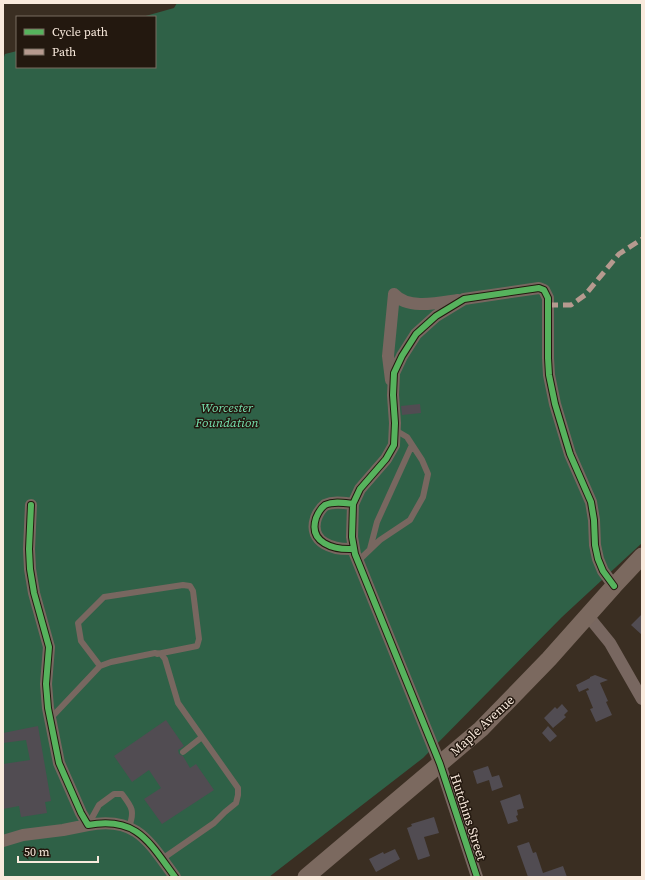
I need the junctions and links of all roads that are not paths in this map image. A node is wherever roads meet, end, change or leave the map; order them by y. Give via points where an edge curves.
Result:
1 (464, 299) junction
2 (393, 387) junction
3 (395, 430) junction
4 (412, 445) junction
5 (353, 504) junction
6 (31, 505) dead end
7 (354, 549) junction
8 (370, 549) junction
9 (642, 556) edge
10 (357, 562) junction
11 (614, 586) junction
12 (588, 616) junction
13 (157, 654) junction
14 (100, 666) junction
15 (642, 699) edge
16 (50, 720) junction
17 (202, 737) junction
18 (183, 752) dead end
19 (440, 764) junction
20 (88, 825) junction
21 (129, 827) junction
22 (3, 841) edge
23 (162, 859) junction
24 (175, 877) edge
25 (306, 877) edge
26 (477, 877) edge

1 - 2 street via 436,316 416,334 397,364
1 - 2 street via 416,304 406,302 394,294 388,356
1 - 11 street via 536,288 544,290 547,295 548,358 555,404 570,454 591,502 598,560
2 - 3 street
3 - 4 lane via 407,437
3 - 5 street via 394,445 389,455 360,489
4 - 8 lane via 377,522
4 - 8 lane via 428,474 424,497 410,520
5 - 7 street, Hutchins Street
5 - 7 street via 336,502 323,506 317,515 315,527 318,537 325,544 342,549
6 - 16 street via 30,564 34,593 49,647 46,686
7 - 10 street, Hutchins Street
8 - 10 lane
9 - 11 main road, Maple Avenue
10 - 19 street, Hutchins Street via 378,607
11 - 12 main road, Maple Avenue
12 - 15 street via 610,643
12 - 19 main road, Maple Avenue via 492,718
13 - 14 lane
13 - 14 lane via 197,646 200,639 193,591 190,586 182,585 104,597 78,623 81,641
13 - 17 lane via 161,654 165,659 178,703
14 - 16 lane
16 - 20 street via 59,763
17 - 18 lane
17 - 23 lane via 238,788 236,803 214,823
19 - 25 main road, Maple Avenue
19 - 26 street, Hutchins Street
20 - 21 street via 122,824
20 - 21 lane via 99,805 114,794 122,794 131,805 133,817
20 - 22 street via 23,835
21 - 23 street via 148,840
23 - 24 street

